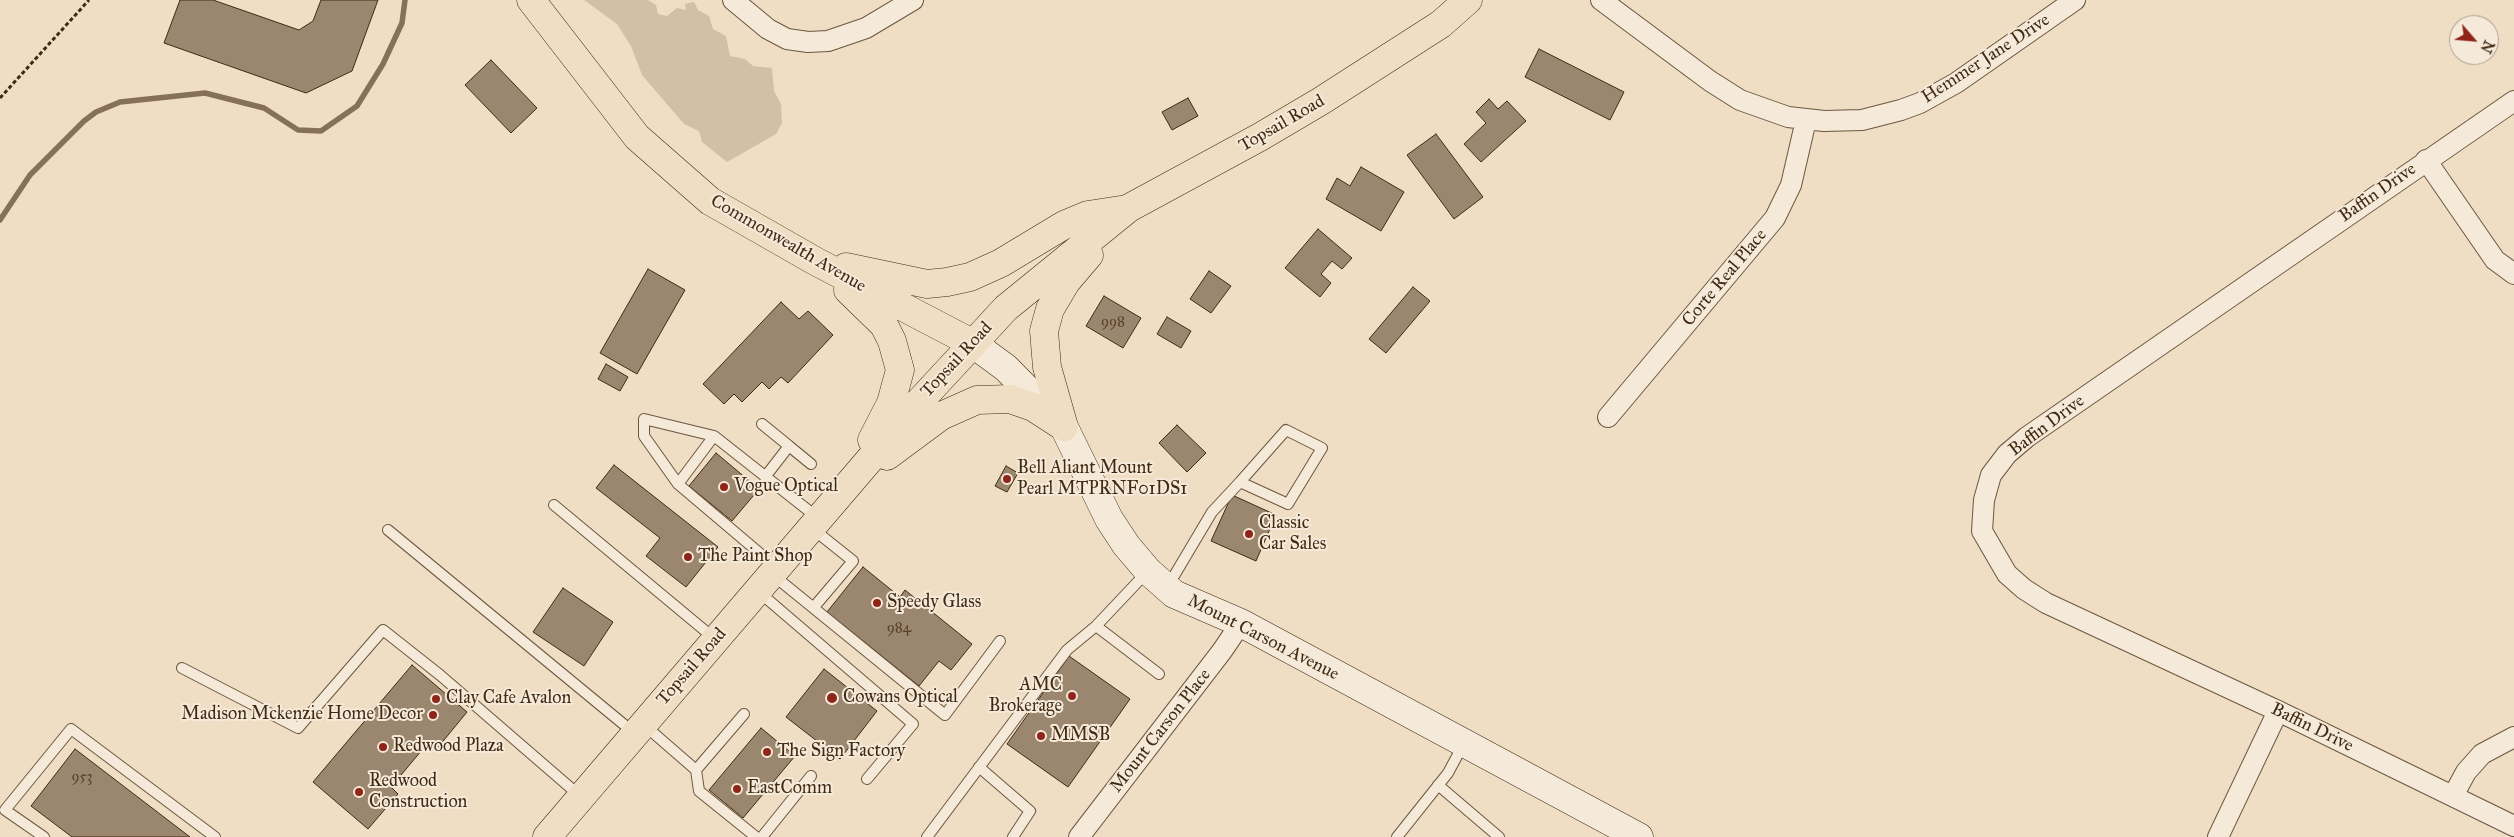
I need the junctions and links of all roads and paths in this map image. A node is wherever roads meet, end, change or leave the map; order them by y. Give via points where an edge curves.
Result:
1 (89, 0) edge
2 (531, 0) edge
3 (733, 0) edge
4 (913, 0) edge
5 (1468, 0) edge
6 (1601, 0) edge
7 (2075, 0) edge
8 (0, 98) edge
9 (2514, 101) edge
10 (1806, 120) junction
11 (2426, 160) junction
12 (1129, 208) junction
13 (815, 261) junction
14 (2514, 274) edge
15 (972, 343) junction
16 (1608, 417) dead end
17 (762, 424) dead end
18 (1064, 427) junction
19 (714, 436) junction
20 (789, 446) junction
21 (811, 464) dead end
22 (765, 477) junction
23 (1240, 482) junction
24 (850, 483) junction
25 (678, 484) junction
26 (554, 505) dead end
27 (815, 523) junction
28 (388, 530) dead end
29 (769, 577) junction
30 (1158, 579) junction
31 (814, 607) junction
32 (1241, 622) junction
33 (1096, 626) junction
34 (716, 640) junction
35 (1000, 641) dead end
36 (182, 668) dead end
37 (1159, 674) dead end
38 (2278, 711) junction
39 (744, 714) dead end
40 (638, 728) junction
41 (2514, 737) edge
42 (1464, 744) junction
43 (979, 767) junction
44 (696, 770) junction
45 (811, 776) dead end
46 (866, 779) dead end
47 (1438, 785) junction
48 (2453, 796) junction
49 (580, 797) junction
50 (2514, 826) edge
51 (44, 837) edge
52 (215, 837) edge
53 (547, 837) edge
54 (756, 837) edge
55 (762, 837) edge
56 (927, 837) edge
57 (1013, 837) edge
58 (1079, 837) edge
59 (1397, 837) edge
60 (1499, 837) edge
61 (1639, 837) edge
62 (2218, 837) edge

1 - 8 path
2 - 13 main road, Commonwealth Avenue via 637,137 710,201
3 - 4 street via 768,29 787,39 808,42 828,41 866,28
5 - 12 main road, Topsail Road via 1440,24 1346,86
6 - 10 street, Hemmer Jane Drive via 1724,91 1756,107
7 - 10 street, Hemmer Jane Drive via 1956,83 1920,103 1862,120
9 - 11 street, Baffin Drive
10 - 16 street, Corte Real Place via 1792,185 1775,218
11 - 14 street via 2495,260
11 - 38 street, Baffin Drive via 2027,437 1990,475 1982,531 2007,574 2024,589 2046,603
12 - 13 main road via 1088,215 1064,224 1001,263 970,277 947,282 927,284
12 - 15 main road, Topsail Road via 1024,292
12 - 18 main road via 1066,282 1050,309 1044,331 1045,349
13 - 15 main road, Commonwealth Avenue
13 - 24 main road via 884,325 900,370 892,403
15 - 18 main road, Mount Carson Avenue via 1006,368
15 - 24 main road, Topsail Road
17 - 20 lane
18 - 24 main road via 1033,407 1010,399 977,400 942,416
18 - 30 main road, Mount Carson Avenue via 1109,519 1126,545
19 - 22 lane
19 - 25 lane
19 - 25 lane via 644,419 644,436
20 - 21 lane
20 - 22 lane
22 - 27 lane
23 - 23 lane via 1286,430 1322,448 1288,504
23 - 30 lane
24 - 27 main road, Topsail Road
25 - 29 lane
26 - 34 lane
27 - 29 main road, Topsail Road
27 - 31 lane via 853,560
28 - 40 lane
29 - 31 lane
29 - 34 main road, Topsail Road
29 - 46 lane via 913,724
30 - 32 main road, Mount Carson Avenue via 1174,594
30 - 33 lane
31 - 35 lane via 945,715
32 - 42 main road, Mount Carson Avenue
32 - 58 street, Mount Carson Place
33 - 37 lane
33 - 43 lane via 1067,650
34 - 40 main road, Topsail Road
36 - 49 lane via 298,728 383,630 440,674
38 - 48 street, Baffin Drive
38 - 62 street
39 - 44 lane
40 - 44 lane
40 - 49 main road, Topsail Road
41 - 48 street via 2482,754 2466,772
42 - 47 lane
42 - 61 main road, Mount Carson Avenue
43 - 56 lane
43 - 57 lane via 1030,811
44 - 54 lane via 699,791
45 - 55 lane
47 - 59 lane
47 - 60 lane
48 - 50 street, Baffin Drive
49 - 53 main road, Topsail Road
51 - 52 lane via 5,810 71,729

